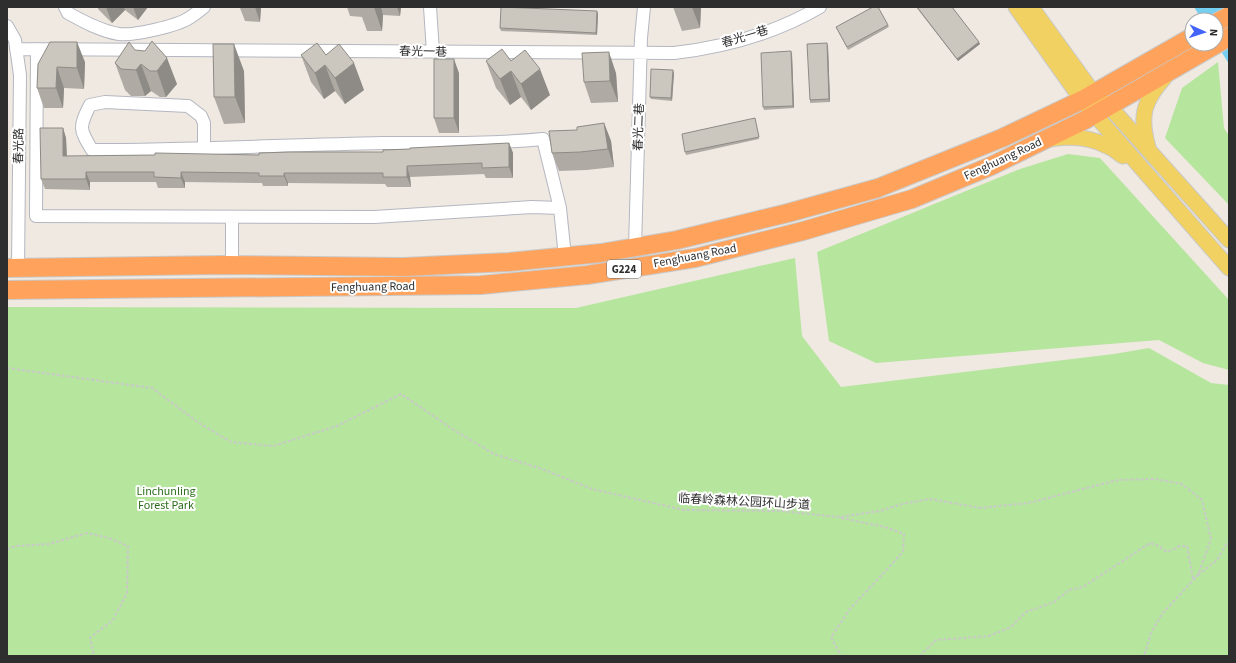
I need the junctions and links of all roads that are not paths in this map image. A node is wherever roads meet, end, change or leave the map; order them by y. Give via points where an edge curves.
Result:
1 (65, 7) edge
2 (204, 7) edge
3 (430, 7) edge
4 (644, 7) edge
5 (820, 7) edge
6 (1016, 7) edge
7 (1031, 7) edge
8 (7, 26) edge
9 (1229, 37) edge
10 (1184, 42) edge
11 (16, 49) junction
12 (37, 49) junction
13 (433, 52) junction
14 (641, 54) junction
15 (1172, 70) junction
16 (1088, 97) junction
17 (1102, 110) junction
18 (1042, 140) junction
19 (204, 149) junction
20 (1149, 150) junction
21 (1134, 161) junction
22 (560, 208) junction
23 (232, 217) junction
24 (1229, 240) edge
25 (636, 247) junction
26 (565, 257) junction
27 (232, 265) junction
28 (12, 268) edge
29 (1229, 268) edge
30 (7, 290) edge

1 - 2 street via 68,13 80,20 121,35 150,31 188,19
3 - 13 street
4 - 14 street, 春光二巷
5 - 14 street, 春光一巷 via 804,17 750,38 695,51
6 - 16 main road
7 - 16 main road
8 - 11 street, 春光路
9 - 15 highway, Fenghuang Road / G224
10 - 16 highway, Fenghuang Road / G224
11 - 12 street, 春光一巷
11 - 28 street, 春光路 via 20,75
12 - 13 street, 春光一巷
12 - 23 street via 36,216
13 - 14 street, 春光一巷
14 - 25 street, 春光二巷
15 - 17 highway, Fenghuang Road / G224
15 - 20 main road via 1158,85 1144,107 1144,134
16 - 17 main road
16 - 25 highway, Fenghuang Road / G224 via 1002,138 878,188 788,213 677,240
17 - 18 highway, Fenghuang Road / G224
17 - 20 main road
17 - 21 main road
18 - 21 main road via 1074,137 1090,140 1107,145
18 - 30 highway, Fenghuang Road / G224 via 991,166 912,199 803,231 695,258 587,275 480,285
19 - 19 street via 92,150 81,132 83,119 90,105 105,102 188,106 201,116 204,123
19 - 22 street via 496,144 543,139
20 - 24 main road
21 - 29 main road
22 - 23 street via 532,207 374,218
22 - 26 street
23 - 27 street
25 - 26 highway, Fenghuang Road / G224
26 - 27 highway, Fenghuang Road / G224 via 403,267
27 - 28 highway, Fenghuang Road / G224

